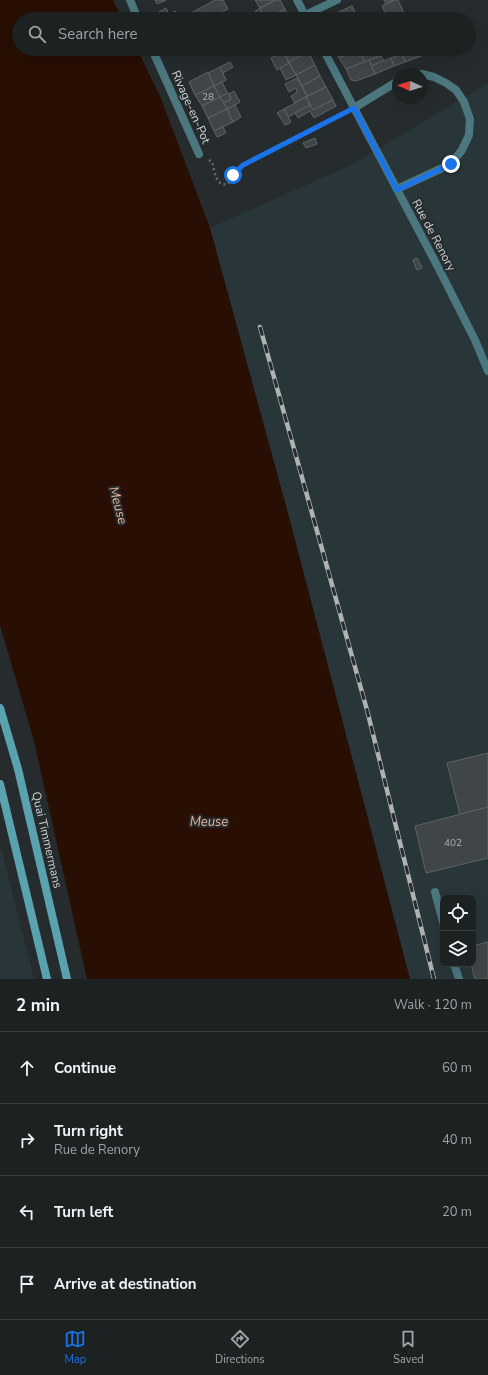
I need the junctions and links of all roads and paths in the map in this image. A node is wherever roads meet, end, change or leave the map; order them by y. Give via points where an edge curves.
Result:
1 (130, 0) edge
2 (297, 0) edge
3 (337, 0) edge
4 (135, 12) edge
5 (303, 12) edge
6 (315, 12) edge
7 (155, 56) edge
8 (327, 56) edge
9 (428, 76) edge
10 (392, 84) edge
11 (354, 108) junction
12 (199, 154) joint
13 (397, 190) junction
14 (488, 371) edge
15 (0, 708) edge
16 (0, 784) edge
17 (435, 892) dead end
18 (440, 911) edge
19 (455, 967) edge
20 (47, 979) edge
21 (67, 979) edge
22 (458, 979) edge

1 - 4 street
2 - 5 street
3 - 6 street
7 - 12 street, Rivage-en-Pot
8 - 11 street, Rue de Renory
9 - 13 street via 446,82 456,90 470,119 469,135 451,164
10 - 11 street
11 - 12 path via 243,165 228,184 219,184 212,162
11 - 13 street, Rue de Renory
13 - 14 street, Rue de Renory via 461,312
15 - 21 main road, Quai Timmermans via 20,777
16 - 20 main road
17 - 18 street
19 - 22 street

